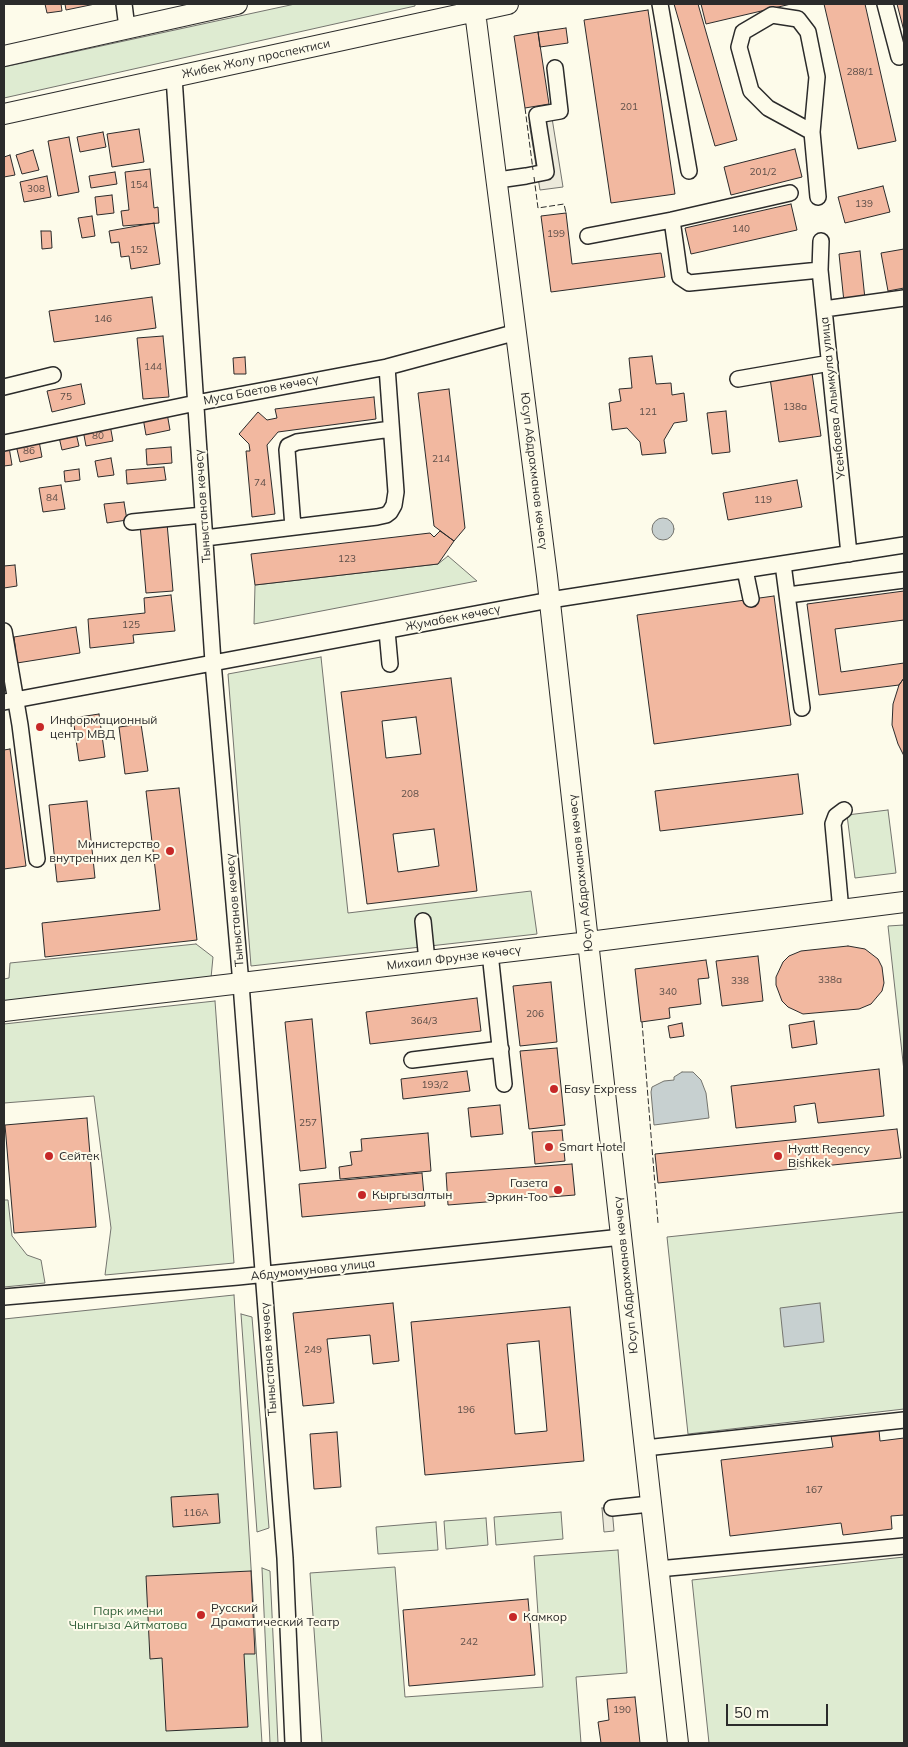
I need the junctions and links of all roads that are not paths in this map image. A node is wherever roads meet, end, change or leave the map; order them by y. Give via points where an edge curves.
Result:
1 (124, 4) edge
2 (236, 4) edge
3 (508, 4) edge
4 (660, 4) edge
5 (885, 4) edge
6 (475, 7) edge
7 (127, 28) junction
8 (4, 56) edge
9 (899, 57) dead end
10 (555, 68) dead end
11 (174, 77) junction
12 (4, 114) edge
13 (812, 132) junction
14 (689, 171) dead end
15 (498, 180) junction
16 (790, 192) dead end
17 (818, 196) dead end
18 (672, 220) junction
19 (588, 236) dead end
20 (820, 241) dead end
21 (820, 270) junction
22 (904, 298) edge
23 (824, 309) junction
24 (517, 332) junction
25 (830, 363) junction
26 (386, 367) junction
27 (53, 375) dead end
28 (738, 379) dead end
29 (4, 387) edge
30 (196, 402) junction
31 (392, 430) junction
32 (4, 443) edge
33 (203, 515) junction
34 (132, 522) dead end
35 (293, 527) junction
36 (205, 538) junction
37 (904, 545) edge
38 (849, 554) junction
39 (783, 564) junction
40 (745, 570) junction
41 (904, 580) edge
42 (788, 595) junction
43 (751, 599) dead end
44 (550, 600) junction
45 (4, 631) edge
46 (387, 631) junction
47 (213, 662) junction
48 (390, 664) dead end
49 (9, 701) edge
50 (802, 708) dead end
51 (844, 810) dead end
52 (37, 859) dead end
53 (904, 902) edge
54 (841, 911) junction
55 (423, 921) dead end
56 (589, 942) junction
57 (490, 953) junction
58 (427, 961) junction
59 (241, 984) junction
60 (4, 1011) edge
61 (501, 1049) junction
62 (412, 1060) dead end
63 (504, 1084) dead end
64 (622, 1238) junction
65 (263, 1275) junction
66 (4, 1298) edge
67 (904, 1420) edge
68 (645, 1448) junction
69 (650, 1504) junction
70 (612, 1508) dead end
71 (904, 1546) edge
72 (658, 1569) junction
73 (292, 1743) edge
74 (678, 1743) edge

1 - 7 street
2 - 7 main road
3 - 6 main road, Жибек Жолу проспектиси
4 - 14 street
5 - 9 street
6 - 11 main road, Жибек Жолу проспектиси
6 - 15 main road, Юсуп Абдрахманов көчөсү
7 - 8 main road
10 - 15 street via 560,111 537,114 546,172
11 - 12 main road, Жибек Жолу проспектиси
11 - 30 street, Тыныстанов көчөсү
13 - 13 street via 817,77 808,32 798,19 772,16 743,32 740,47 751,91 768,108
13 - 17 street
15 - 24 main road, Юсуп Абдрахманов көчөсү
16 - 18 street
18 - 19 street
18 - 21 street via 680,277 689,283
20 - 21 street, Усенбаева Алымкула улица
21 - 23 street, Усенбаева Алымкула улица
22 - 23 street
23 - 25 street, Усенбаева Алымкула улица
24 - 26 street, Муса Баетов көчөсү
24 - 44 main road, Юсуп Абдрахманов көчөсү
25 - 28 street
25 - 38 street, Усенбаева Алымкула улица
26 - 30 street, Муса Баетов көчөсү
26 - 31 street
27 - 29 street
30 - 32 street, Муса Баетов көчөсү
30 - 33 street, Тыныстанов көчөсү
31 - 35 street via 396,492 390,512 377,517
31 - 35 street via 297,442 288,446
33 - 34 street
33 - 36 street, Тыныстанов көчөсү
35 - 36 street
36 - 47 street, Тыныстанов көчөсү
37 - 38 street, Жумабек көчөсү
38 - 39 street, Жумабек көчөсү
39 - 40 street, Жумабек көчөсү
39 - 42 street
40 - 43 street
40 - 44 street, Жумабек көчөсү
41 - 42 street
42 - 50 street
44 - 46 street, Жумабек көчөсү
44 - 56 main road, Юсуп Абдрахманов көчөсү
45 - 49 street
46 - 47 street, Жумабек көчөсү
46 - 48 street
47 - 49 street, Жумабек көчөсү
47 - 59 street, Тыныстанов көчөсү
49 - 52 street via 20,725
51 - 54 street via 836,816 833,824
53 - 54 main road, Михаил Фрунзе көчөсү
54 - 56 main road, Михаил Фрунзе көчөсү
55 - 58 street
56 - 57 main road, Михаил Фрунзе көчөсү
56 - 64 main road, Юсуп Абдрахманов көчөсү
57 - 58 main road, Михаил Фрунзе көчөсү
57 - 61 street
58 - 59 main road, Михаил Фрунзе көчөсү
59 - 60 main road, Михаил Фрунзе көчөсү
59 - 65 street, Тыныстанов көчөсү
61 - 62 street
61 - 63 street
64 - 65 street, Абдумомунова улица
64 - 68 main road, Юсуп Абдрахманов көчөсү
65 - 66 street, Абдумомунова улица
65 - 73 street, Тыныстанов көчөсү via 285,1558
67 - 68 street
68 - 69 main road, Юсуп Абдрахманов көчөсү
69 - 70 street
69 - 72 main road, Юсуп Абдрахманов көчөсү
71 - 72 street
72 - 74 main road, Юсуп Абдрахманов көчөсү

